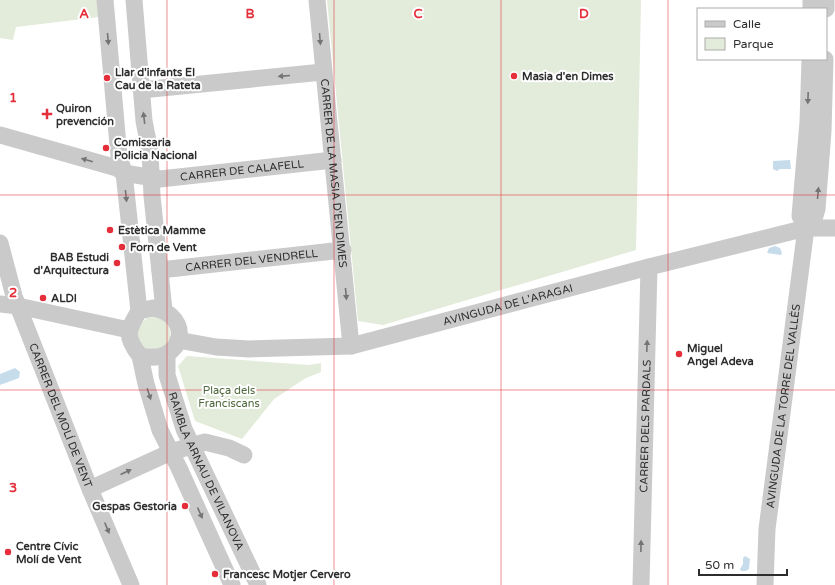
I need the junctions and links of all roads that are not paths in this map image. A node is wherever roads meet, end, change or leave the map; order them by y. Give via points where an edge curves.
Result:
1 (105, 0) edge
2 (134, 0) edge
3 (317, 0) edge
4 (810, 60) edge
5 (825, 60) edge
6 (323, 72) junction
7 (141, 90) junction
8 (0, 135) edge
9 (333, 160) junction
10 (124, 173) junction
11 (151, 177) junction
12 (806, 228) junction
13 (835, 228) edge
14 (0, 243) edge
15 (343, 250) junction
16 (649, 267) junction
17 (160, 270) junction
18 (0, 304) edge
19 (18, 306) junction
20 (164, 310) junction
21 (139, 311) junction
22 (129, 330) junction
23 (178, 340) junction
24 (351, 346) junction
25 (166, 354) junction
26 (140, 356) junction
27 (193, 446) junction
28 (171, 452) junction
29 (244, 455) dead end
30 (90, 488) junction
31 (131, 585) edge
32 (232, 585) edge
33 (258, 585) edge
34 (641, 585) edge
35 (765, 585) edge

1 -> 10 street via 119,156
2 - 7 street
3 -> 6 street, CARRER DE LA MASIA D'EN DIMES
4 -> 12 street, AVINGUDA DE LA TORRE DEL VALLÈS via 800,216
12 -> 5 street, AVINGUDA DE LA TORRE DEL VALLÈS via 814,219 816,209 823,131
6 -> 7 street
6 - 9 street, CARRER DE LA MASIA D'EN DIMES
11 -> 7 street
10 -> 8 street via 116,168
9 - 11 street, CARRER DE CALAFELL via 160,179
9 - 15 street, CARRER DE LA MASIA D'EN DIMES
10 - 11 street
10 -> 21 street
11 - 17 street
12 - 13 street, AVINGUDA DE L'ARAGAI
12 - 16 street, AVINGUDA DE L'ARAGAI
12 - 35 street, AVINGUDA DE LA TORRE DEL VALLÈS via 767,528
14 - 19 street, CARRER DEL MOLÍ DE VENT
15 - 17 street, CARRER DEL VENDRELL
15 -> 24 street, CARRER DE LA MASIA D'EN DIMES
16 - 24 street, AVINGUDA DE L'ARAGAI
34 -> 16 street, CARRER DELS PARDALS
17 - 20 street
18 - 19 street
19 - 22 street
19 - 30 street, CARRER DEL MOLÍ DE VENT
20 - 21 street via 153,308
20 - 23 street via 176,322
21 - 22 street
22 - 26 street via 131,344
23 - 24 street, AVINGUDA DE L'ARAGAI via 216,347 249,349
23 - 25 street via 175,347
25 - 26 street via 156,358
25 - 27 street, RAMBLA ARNAU DE VILANOVA via 167,375 184,429
26 -> 28 street, RAMBLA ARNAU DE VILANOVA via 160,430
27 - 28 street
27 - 29 street via 204,442 229,448
27 - 33 street, RAMBLA ARNAU DE VILANOVA
30 -> 28 street
28 -> 32 street, RAMBLA ARNAU DE VILANOVA
30 -> 31 street, CARRER DEL MOLÍ DE VENT

